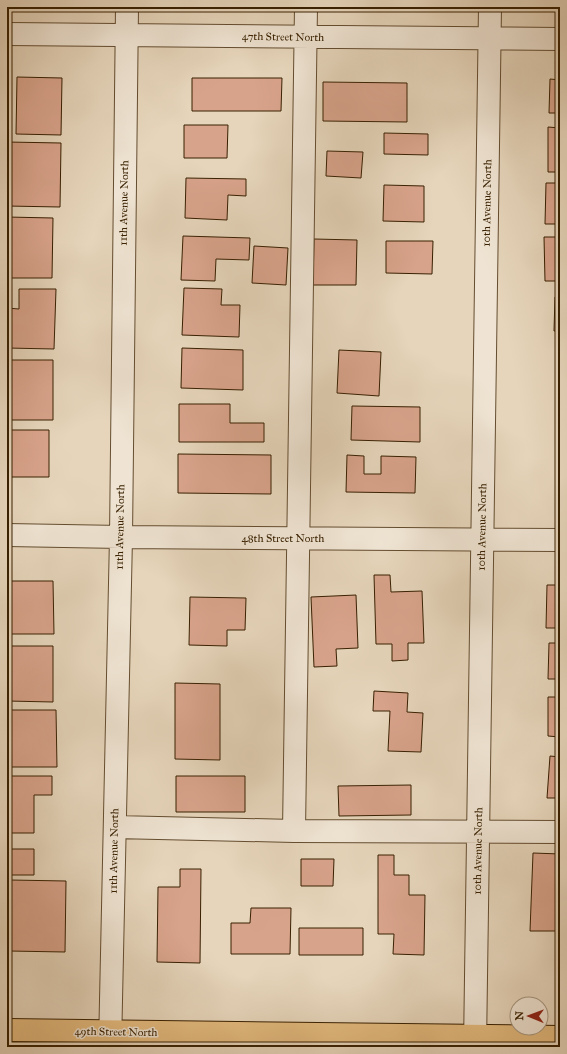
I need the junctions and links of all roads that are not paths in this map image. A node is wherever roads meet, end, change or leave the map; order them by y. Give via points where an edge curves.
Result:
1 (127, 7) edge
2 (306, 7) edge
3 (490, 7) edge
4 (7, 34) edge
5 (126, 35) junction
6 (305, 37) junction
7 (489, 38) junction
8 (560, 39) edge
9 (7, 535) edge
10 (120, 537) junction
11 (299, 538) junction
12 (482, 539) junction
13 (560, 540) edge
14 (115, 827) junction
15 (294, 831) junction
16 (560, 832) edge
17 (478, 833) junction
18 (7, 1030) edge
19 (560, 1037) edge
20 (110, 1039) edge
21 (213, 1040) edge
22 (359, 1041) edge
23 (475, 1041) edge

1 - 5 street, 11th Avenue North
2 - 6 street
3 - 7 street, 10th Avenue North
4 - 5 street, 47th Street North
5 - 6 street, 47th Street North
5 - 10 street, 11th Avenue North
6 - 7 street, 47th Street North
6 - 11 street
7 - 8 street, 47th Street North
7 - 12 street, 10th Avenue North
9 - 10 street, 48th Street North
10 - 11 street, 48th Street North
10 - 14 street, 11th Avenue North
11 - 12 street, 48th Street North
11 - 15 street
12 - 13 street, 48th Street North
12 - 17 street, 10th Avenue North
14 - 15 street
14 - 20 street, 11th Avenue North
15 - 17 street
16 - 17 street
17 - 23 street, 10th Avenue North
18 - 20 main road, 49th Street North
19 - 23 main road, 49th Street North
20 - 21 main road, 49th Street North
21 - 22 main road, 49th Street North
22 - 23 main road, 49th Street North

